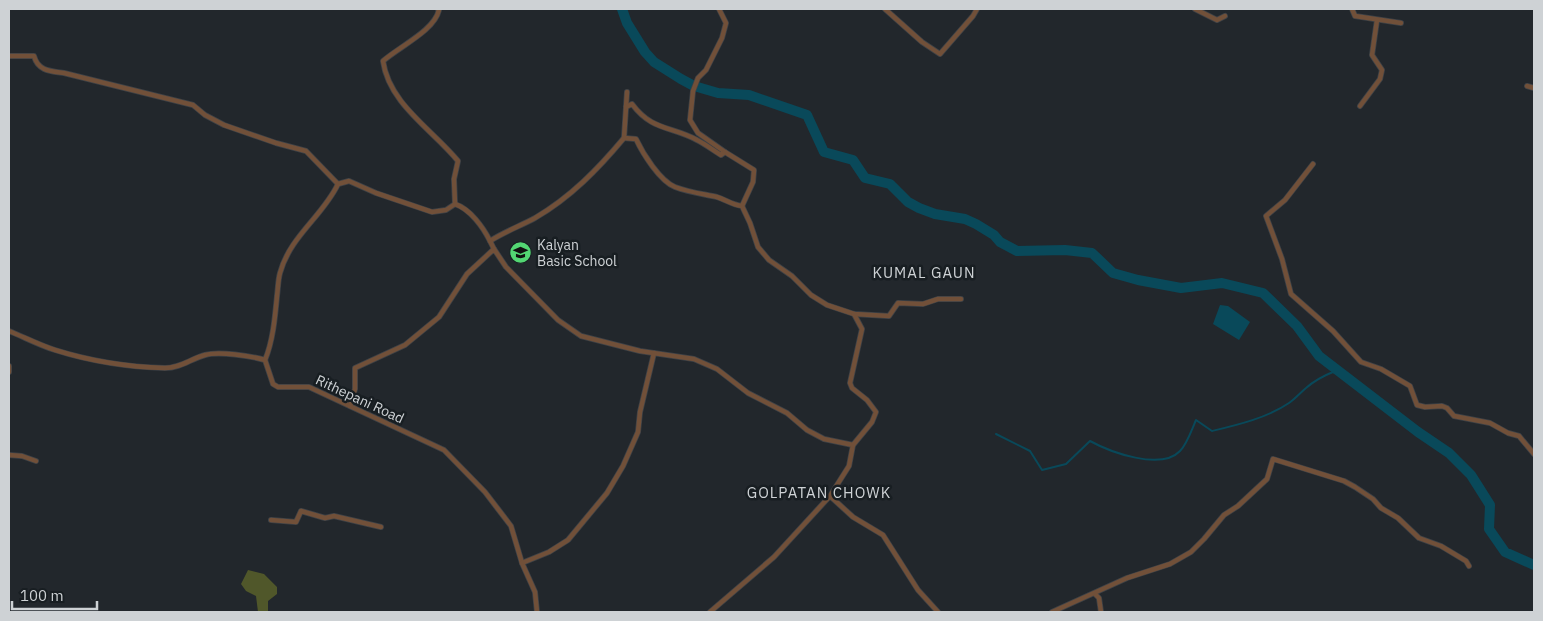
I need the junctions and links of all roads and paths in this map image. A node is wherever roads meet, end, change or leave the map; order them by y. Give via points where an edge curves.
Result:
1 (438, 9) edge
2 (719, 9) edge
3 (885, 9) edge
4 (977, 9) edge
5 (1195, 9) edge
6 (1352, 9) edge
7 (1225, 16) dead end
8 (1377, 20) junction
9 (1401, 23) dead end
10 (9, 56) edge
11 (1527, 86) dead end
12 (1534, 88) edge
13 (627, 92) dead end
14 (1360, 106) dead end
15 (626, 107) junction
16 (624, 138) junction
17 (725, 152) junction
18 (1313, 164) dead end
19 (338, 184) junction
20 (455, 204) junction
21 (742, 206) junction
22 (490, 241) junction
23 (494, 249) junction
24 (961, 298) dead end
25 (854, 314) junction
26 (9, 331) edge
27 (654, 353) junction
28 (265, 360) junction
29 (9, 366) edge
30 (9, 372) edge
31 (350, 406) junction
32 (853, 445) junction
33 (1534, 454) edge
34 (9, 455) edge
35 (36, 461) dead end
36 (830, 496) junction
37 (271, 520) dead end
38 (381, 527) dead end
39 (522, 563) junction
40 (1469, 566) dead end
41 (1095, 594) junction
42 (537, 612) edge
43 (710, 612) edge
44 (938, 612) edge
45 (1052, 612) edge
46 (1101, 612) edge

1 - 20 street via 437,19 383,61 385,73 396,94 458,161 454,179
2 - 17 street via 726,23 722,38 693,90 690,120 698,132
3 - 4 street via 940,54
5 - 7 street via 1218,20
6 - 8 street via 1355,16
8 - 9 street
8 - 14 street via 1372,55 1382,74
10 - 19 street via 34,56 43,70 192,104 205,116 224,125 306,151
11 - 12 street
13 - 15 street
15 - 16 street
15 - 17 street via 632,104 652,124 697,139 721,155
16 - 21 street via 636,139 646,158 672,186
16 - 22 street via 597,170 572,191 535,217
17 - 21 street via 754,170 753,182
18 - 33 street via 1285,200 1266,216 1292,294 1361,362 1381,369 1410,386 1417,405 1442,406 1454,416 1490,423 1519,436
19 - 20 street via 349,181 432,212 446,210
19 - 28 street via 288,253 280,274 272,336
20 - 22 street via 463,207
21 - 25 street via 758,247 769,260 811,295 827,305
22 - 23 street
23 - 27 street via 506,267 558,320 581,336
23 - 31 street via 467,274 439,317 405,345 355,368 355,389
24 - 25 street via 898,304 889,316
25 - 32 street via 862,330 850,383 876,412
26 - 28 street via 54,350 132,365 166,368 213,354
27 - 32 street via 694,359 717,369 807,430 824,439
27 - 39 street via 638,432 623,466 568,540
28 - 31 street, Rithepani Road via 273,384 278,388 309,386
29 - 30 street
31 - 39 street, Rithepani Road via 444,450 485,492 511,526
32 - 36 street via 849,466
34 - 35 street
36 - 43 street via 774,557
36 - 44 street via 853,517 883,535 918,590
37 - 38 street via 296,522 301,512
39 - 42 street, Rithepani Road via 535,592
40 - 41 street via 1442,546 1419,538 1398,518 1355,487 1273,459 1267,479 1224,515 1191,552 1170,564 1127,578
41 - 45 street
41 - 46 street via 1099,598

